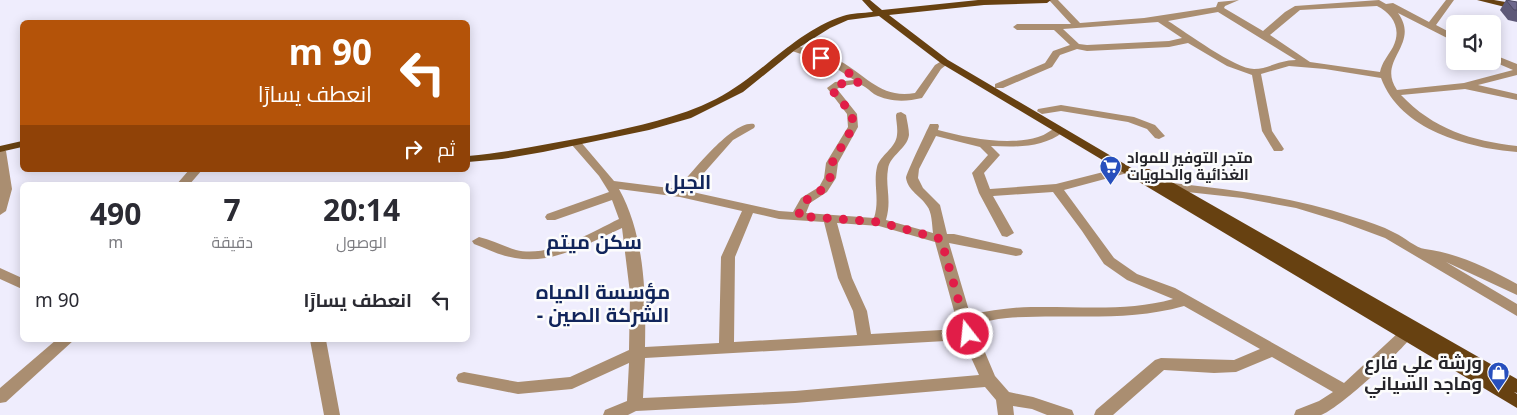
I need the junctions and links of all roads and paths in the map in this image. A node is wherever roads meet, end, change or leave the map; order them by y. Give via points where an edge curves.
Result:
1 (958, 0) edge
2 (1047, 0) edge
3 (1053, 0) edge
4 (1200, 0) edge
5 (1235, 0) edge
6 (1450, 0) edge
7 (1481, 0) edge
8 (1494, 0) edge
9 (1376, 1) edge
10 (1516, 4) edge
11 (879, 7) edge
12 (1217, 9) junction
13 (1160, 19) junction
14 (1078, 26) junction
15 (1017, 27) dead end
16 (1430, 27) junction
17 (1058, 28) junction
18 (1263, 35) junction
19 (1446, 35) edge
20 (1192, 40) junction
21 (1076, 46) junction
22 (792, 48) junction
23 (941, 57) junction
24 (1501, 61) edge
25 (1307, 64) junction
26 (1517, 68) edge
27 (1256, 72) junction
28 (1517, 72) edge
29 (1384, 76) junction
30 (860, 82) junction
31 (999, 86) junction
32 (1464, 86) junction
33 (1394, 93) junction
34 (1517, 96) edge
35 (1042, 111) junction
36 (901, 115) dead end
37 (750, 126) dead end
38 (1059, 130) junction
39 (1159, 136) dead end
40 (576, 142) junction
41 (969, 142) junction
42 (1278, 149) dead end
43 (1517, 149) edge
44 (0, 151) edge
45 (470, 152) edge
46 (470, 159) edge
47 (1127, 170) junction
48 (194, 172) edge
49 (185, 182) edge
50 (1056, 188) junction
51 (613, 189) junction
52 (680, 193) junction
53 (985, 193) junction
54 (1179, 194) junction
55 (749, 209) junction
56 (0, 211) edge
57 (798, 216) junction
58 (551, 217) dead end
59 (830, 219) junction
60 (626, 221) junction
61 (879, 222) junction
62 (1007, 233) dead end
63 (941, 239) junction
64 (479, 242) dead end
65 (1016, 252) dead end
66 (1420, 253) junction
67 (0, 273) edge
68 (20, 283) edge
69 (1517, 290) edge
70 (1186, 300) junction
71 (1517, 311) edge
72 (966, 327) junction
73 (1404, 336) junction
74 (865, 340) junction
75 (64, 342) edge
76 (318, 342) edge
77 (726, 348) junction
78 (1274, 350) junction
79 (637, 353) junction
80 (464, 378) dead end
81 (987, 378) junction
82 (1517, 387) edge
83 (1345, 391) junction
84 (0, 397) edge
85 (1004, 398) junction
86 (1517, 402) edge
87 (635, 406) junction
88 (332, 415) edge
89 (611, 415) edge
90 (1006, 415) edge
91 (1066, 415) edge
92 (1102, 415) edge
93 (1302, 415) edge

1 - 11 main road
2 - 11 main road
3 - 14 street
4 - 12 street
5 - 12 street via 1221,4
6 - 16 street
7 - 10 main road
8 - 10 main road
9 - 16 street
9 - 18 street via 1298,8 1288,12 1271,32
9 - 29 street via 1393,12 1401,37 1386,64
11 - 22 main road via 836,21
11 - 23 main road
11 - 45 main road via 840,14 819,23 727,88 680,111 607,131 540,144
12 - 13 street
12 - 18 street
13 - 14 street
13 - 20 street
14 - 17 street
15 - 17 street
16 - 19 street
17 - 21 street
18 - 25 street
20 - 21 street via 1118,47
20 - 27 street via 1220,58
21 - 31 street via 1056,53 1049,65
22 - 30 street via 836,63
22 - 40 main road via 739,90 687,116
23 - 30 street via 918,96 907,99 889,96
23 - 31 main road
23 - 38 main road
24 - 26 street
25 - 27 street via 1278,64
25 - 29 street
27 - 42 street via 1267,131
28 - 32 street
29 - 33 street
30 - 57 street via 832,88 852,114 853,127 832,163 830,178 823,189 805,201
31 - 35 main road
32 - 33 street
32 - 34 street
33 - 43 street via 1411,113 1434,128 1481,144
35 - 39 street via 1060,108 1130,119 1152,127
35 - 54 main road
36 - 61 street via 901,142 882,170 884,206
37 - 52 street via 729,138
38 - 41 street via 1043,141
38 - 47 main road
40 - 46 main road
40 - 51 street
41 - 53 street via 984,145 994,155 978,173
41 - 63 street via 933,129 913,168 912,178 918,190 934,205
44 - 56 street via 6,189
47 - 50 street
47 - 54 main road
48 - 49 street
50 - 53 street
50 - 70 street via 1109,261 1132,277
51 - 52 street
51 - 58 street
51 - 60 street
52 - 55 street
53 - 62 street
54 - 66 street via 1242,194 1298,205 1390,235
54 - 73 main road
54 - 82 main road
55 - 57 street
55 - 77 street via 728,257
57 - 59 street
59 - 61 street
59 - 74 street via 845,278 860,311
60 - 64 street via 570,247 534,256 515,254
60 - 79 street via 634,268
61 - 63 street
63 - 65 street via 954,238
63 - 72 street
66 - 69 street via 1449,257
66 - 71 street
67 - 68 street
70 - 72 street via 1167,307 1094,314 1006,313
70 - 78 street
72 - 74 street
72 - 81 street
73 - 83 street
73 - 86 main road
74 - 77 street
75 - 84 street
76 - 88 street
77 - 79 street
78 - 83 street
78 - 92 street via 1236,366 1161,364
79 - 80 street via 572,382 518,388
79 - 87 street
81 - 85 street
81 - 87 street via 984,381 795,398
83 - 93 street via 1326,406
85 - 90 street
85 - 91 street via 1033,403
87 - 89 street

